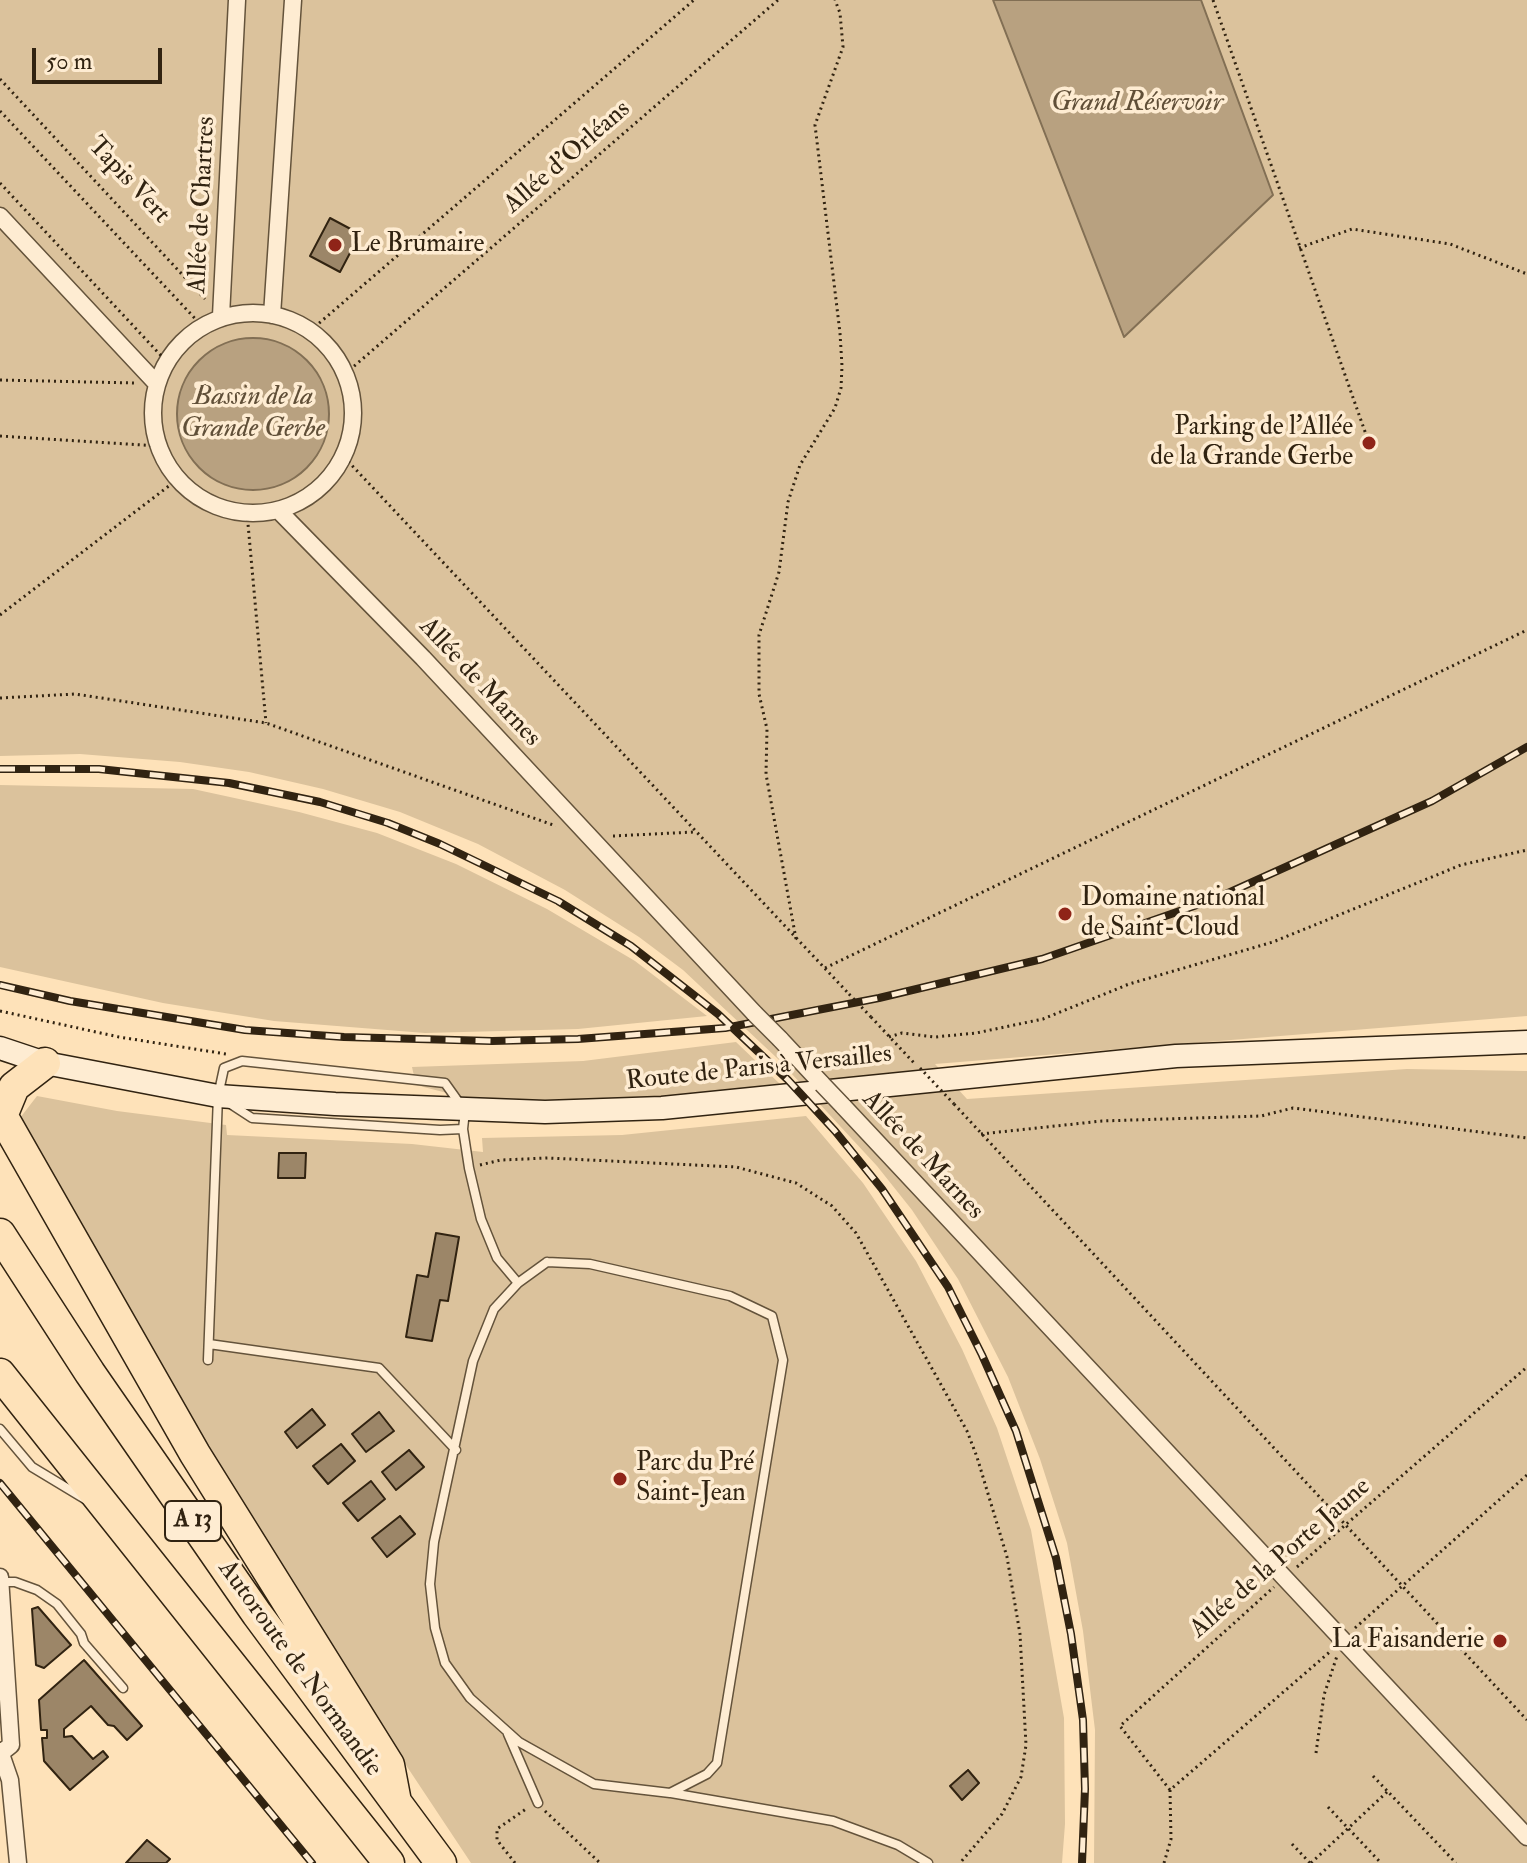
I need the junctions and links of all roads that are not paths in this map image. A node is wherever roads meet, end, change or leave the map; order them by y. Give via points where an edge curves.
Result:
1 (237, 0) edge
2 (293, 0) edge
3 (0, 216) edge
4 (272, 315) junction
5 (221, 316) junction
6 (157, 384) junction
7 (279, 511) junction
8 (1527, 1042) edge
9 (0, 1048) edge
10 (0, 1058) edge
11 (45, 1063) junction
12 (218, 1096) junction
13 (1, 1114) edge
14 (464, 1120) junction
15 (0, 1234) edge
16 (518, 1283) junction
17 (209, 1344) junction
18 (208, 1360) dead end
19 (0, 1374) edge
20 (0, 1429) edge
21 (456, 1450) junction
22 (113, 1515) junction
23 (0, 1579) edge
24 (123, 1688) dead end
25 (506, 1730) junction
26 (2, 1760) edge
27 (670, 1793) junction
28 (396, 1802) junction
29 (538, 1803) road end
30 (1527, 1837) edge
31 (18, 1863) edge
32 (389, 1863) edge
33 (441, 1863) edge
34 (928, 1863) edge

1 - 5 street, Allée de Chartres
2 - 4 street
3 - 6 street
4 - 5 street
4 - 7 street via 310,331 331,350 353,397 344,457 332,476 299,503
5 - 6 street via 183,342
6 - 7 street via 153,415 159,446 178,479 221,508
7 - 30 street, Allée de Marnes, bridge via 423,658
8 - 14 main road, Route de Paris à Versailles via 1176,1056 662,1108
9 - 11 main road, Route de Paris à Versailles
10 - 11 main road
11 - 12 main road, Route de Paris à Versailles
11 - 13 highway via 14,1087
12 - 14 main road, Route de Paris à Versailles
12 - 14 lane via 224,1068 244,1061 445,1083
12 - 17 lane
13 - 28 highway via 195,1454 389,1765
14 - 16 lane via 481,1219 497,1258
15 - 28 highway, Autoroute de Normandie / A 13 via 214,1552
16 - 21 lane via 494,1309 473,1361
16 - 27 lane via 547,1262 590,1264 730,1296 772,1316 783,1360 717,1763
17 - 18 lane
17 - 21 lane via 379,1368
19 - 22 highway, Autoroute de Normandie / A 13
20 - 22 lane via 32,1467
21 - 25 lane via 434,1542 430,1584 435,1628 445,1663 470,1698
22 - 32 highway, Autoroute de Normandie / A 13
23 - 24 lane via 37,1590 57,1604
23 - 26 street via 11,1745
25 - 27 lane via 594,1784
25 - 29 lane
26 - 31 street via 10,1780
27 - 34 lane via 833,1821 898,1845
28 - 33 highway, Autoroute de Normandie / A 13

